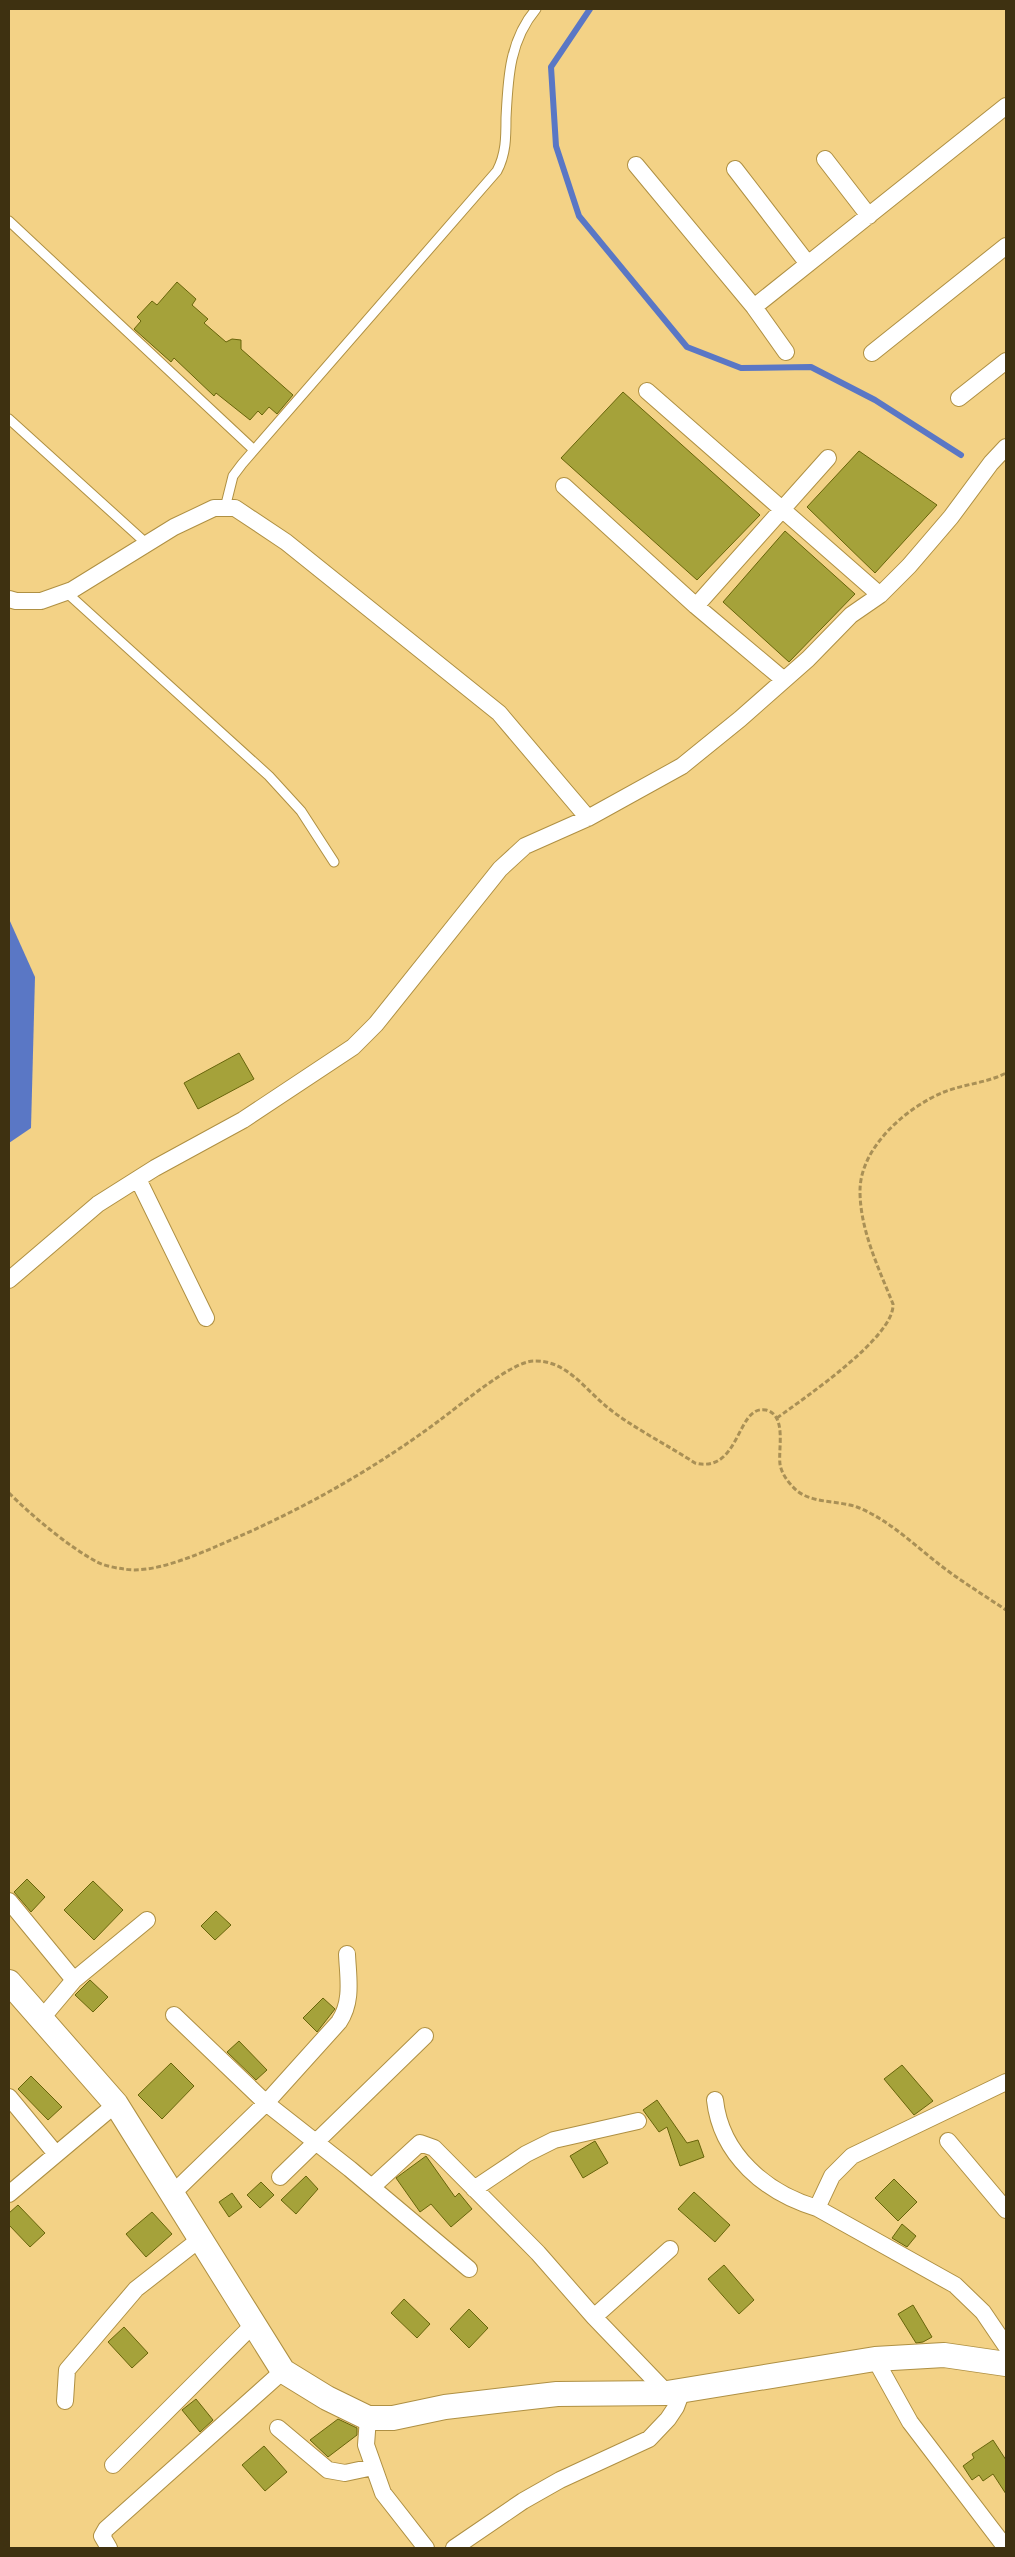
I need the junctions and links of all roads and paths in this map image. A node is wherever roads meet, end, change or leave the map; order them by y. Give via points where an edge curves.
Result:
1 (536, 9) edge
2 (1006, 106) edge
3 (825, 159) dead end
4 (636, 165) dead end
5 (735, 169) dead end
6 (869, 216) junction
7 (9, 221) edge
8 (1006, 246) edge
9 (808, 264) junction
10 (754, 307) junction
11 (786, 352) dead end
12 (872, 353) dead end
13 (1006, 361) edge
14 (648, 391) dead end
15 (958, 398) dead end
16 (9, 419) edge
17 (1006, 446) edge
18 (254, 450) junction
19 (828, 458) dead end
20 (564, 486) dead end
21 (225, 508) junction
22 (782, 509) junction
23 (147, 544) junction
24 (66, 592) junction
25 (880, 595) junction
26 (9, 599) edge
27 (696, 606) junction
28 (784, 680) junction
29 (588, 818) junction
30 (334, 862) dead end
31 (1006, 1073) edge
32 (138, 1179) junction
33 (9, 1280) edge
34 (206, 1318) dead end
35 (777, 1418) junction
36 (9, 1493) edge
37 (1006, 1610) edge
38 (9, 1901) edge
39 (147, 1920) dead end
40 (347, 1954) dead end
41 (74, 1980) junction
42 (9, 1982) edge
43 (174, 2015) dead end
44 (42, 2018) junction
45 (425, 2036) dead end
46 (1006, 2082) edge
47 (9, 2096) edge
48 (715, 2100) dead end
49 (266, 2103) junction
50 (116, 2104) junction
51 (638, 2121) dead end
52 (316, 2142) junction
53 (948, 2142) dead end
54 (56, 2154) junction
55 (280, 2177) dead end
56 (372, 2187) junction
57 (474, 2189) junction
58 (173, 2193) junction
59 (9, 2194) edge
60 (817, 2208) junction
61 (1006, 2210) edge
62 (200, 2239) junction
63 (670, 2249) dead end
64 (469, 2269) dead end
65 (594, 2317) junction
66 (254, 2324) junction
67 (1006, 2346) edge
68 (875, 2359) junction
69 (1006, 2364) edge
70 (283, 2371) junction
71 (675, 2392) junction
72 (64, 2401) dead end
73 (368, 2418) junction
74 (278, 2428) dead end
75 (113, 2465) dead end
76 (373, 2467) junction
77 (109, 2548) edge
78 (426, 2548) edge
79 (454, 2548) edge
80 (1006, 2548) edge

1 - 18 lane via 512,51 505,145 497,171
2 - 6 street
3 - 6 street
4 - 10 street
5 - 9 street
6 - 9 street
7 - 18 lane
8 - 12 street
9 - 10 street
10 - 11 street
13 - 15 street
14 - 22 street
16 - 23 lane
17 - 25 street via 909,566
18 - 21 lane via 233,476
19 - 22 street
20 - 27 street
21 - 23 street via 214,508
21 - 29 street via 235,508 286,542 499,713
22 - 25 street
22 - 27 street
23 - 24 street
24 - 26 street via 41,601
24 - 30 lane via 269,776 301,811
25 - 28 street via 851,615
27 - 28 street
28 - 29 street via 682,766
29 - 32 street via 525,846 500,869 376,1024 353,1047 242,1120
31 - 35 path via 944,1092 903,1114 879,1141 866,1166 860,1190 864,1224 894,1314 847,1365
32 - 33 street via 98,1204
32 - 34 street
35 - 36 path via 768,1410 751,1414 725,1456 717,1463 701,1464 607,1407 587,1386 558,1366 534,1360 516,1366 485,1386 399,1450 355,1478 272,1523 175,1564 127,1570 98,1563 30,1514
35 - 37 path via 780,1466 794,1489 812,1498 857,1507 896,1529 944,1568
38 - 41 street
39 - 41 street
40 - 49 street via 349,2000 346,2011
41 - 44 street
42 - 44 street
43 - 49 street
44 - 50 street
45 - 52 street
46 - 60 street via 852,2156 832,2176
47 - 54 street
48 - 60 street via 717,2116 734,2154 761,2180 797,2202
49 - 52 street
49 - 58 street
50 - 54 street
50 - 58 street
51 - 57 street via 554,2140 526,2154
52 - 55 street
52 - 56 street
53 - 61 street
54 - 59 street
56 - 57 street via 420,2143 434,2148
56 - 64 street
57 - 65 street via 538,2253
58 - 62 street
60 - 67 street via 955,2285 982,2312
62 - 66 street
62 - 72 street via 136,2289 67,2370
63 - 65 street
65 - 71 street
66 - 70 street
66 - 75 street
68 - 69 street via 944,2355
68 - 71 street
68 - 80 street via 910,2422
70 - 73 street
70 - 77 street via 106,2529 102,2536
71 - 73 street via 557,2394 445,2407 393,2418
71 - 79 street via 676,2407 649,2439 560,2480
73 - 76 street via 366,2445
74 - 76 street via 328,2470 345,2473
76 - 78 street via 383,2493

